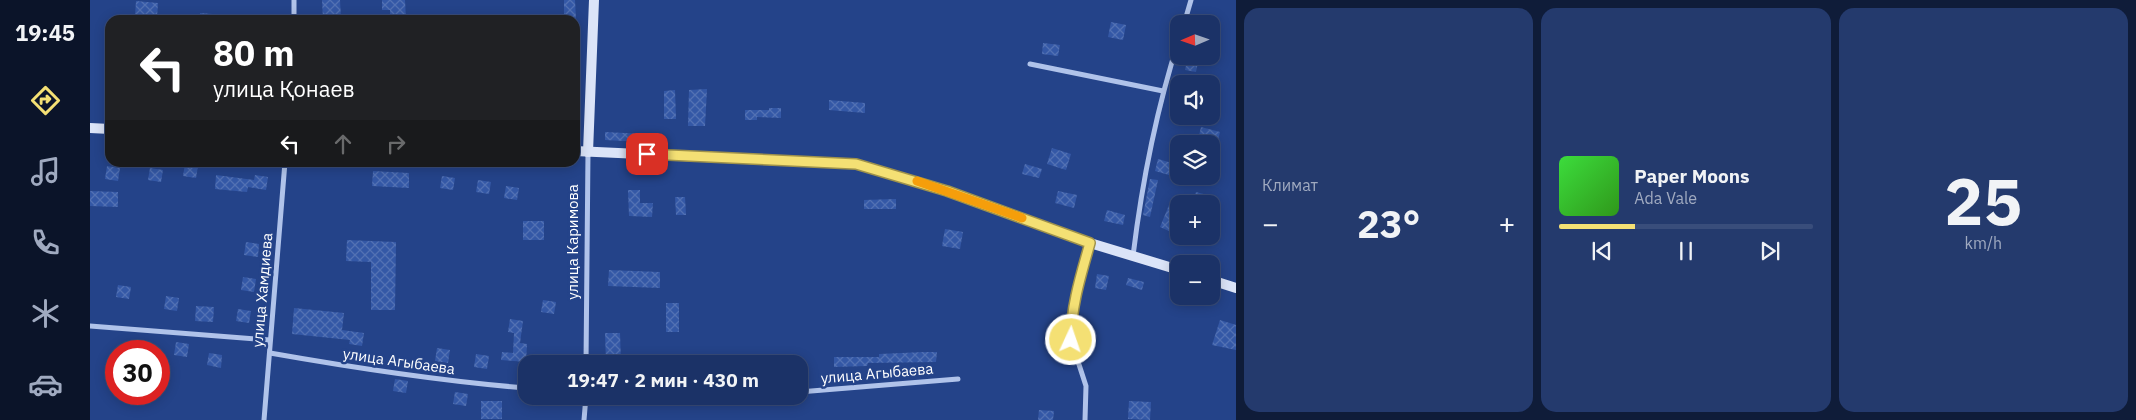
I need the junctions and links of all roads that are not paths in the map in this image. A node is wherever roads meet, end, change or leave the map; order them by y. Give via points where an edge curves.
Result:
1 (294, 0) edge
2 (594, 0) edge
3 (1191, 0) edge
4 (294, 15) edge
5 (1187, 15) edge
6 (1030, 64) dead end
7 (1171, 65) edge
8 (1163, 91) junction
9 (90, 128) edge
10 (105, 129) edge
11 (580, 151) edge
12 (588, 152) junction
13 (285, 167) edge
14 (1090, 243) junction
15 (1133, 256) junction
16 (1170, 267) edge
17 (1220, 283) edge
18 (1236, 288) edge
19 (90, 326) edge
20 (270, 340) junction
21 (270, 353) junction
22 (586, 355) edge
23 (958, 379) dead end
24 (518, 387) edge
25 (808, 391) edge
26 (585, 405) edge
27 (264, 420) edge
28 (584, 420) edge
29 (1085, 420) edge

1 - 4 street
2 - 12 main road, улица Каримова
3 - 5 street
6 - 8 street
7 - 8 street
8 - 15 street via 1140,201
9 - 10 main road
11 - 12 main road
12 - 14 main road via 856,164 947,191
12 - 22 street, улица Каримова
13 - 20 street, улица Хамдиева
14 - 15 main road
14 - 29 street via 1071,322 1071,340 1086,386
15 - 16 main road
17 - 18 main road
19 - 20 street
20 - 21 street, улица Хамдиева
21 - 24 street, улица Агыбаева via 379,372
21 - 27 street, улица Хамдиева
23 - 25 street, улица Агыбаева
26 - 28 street

